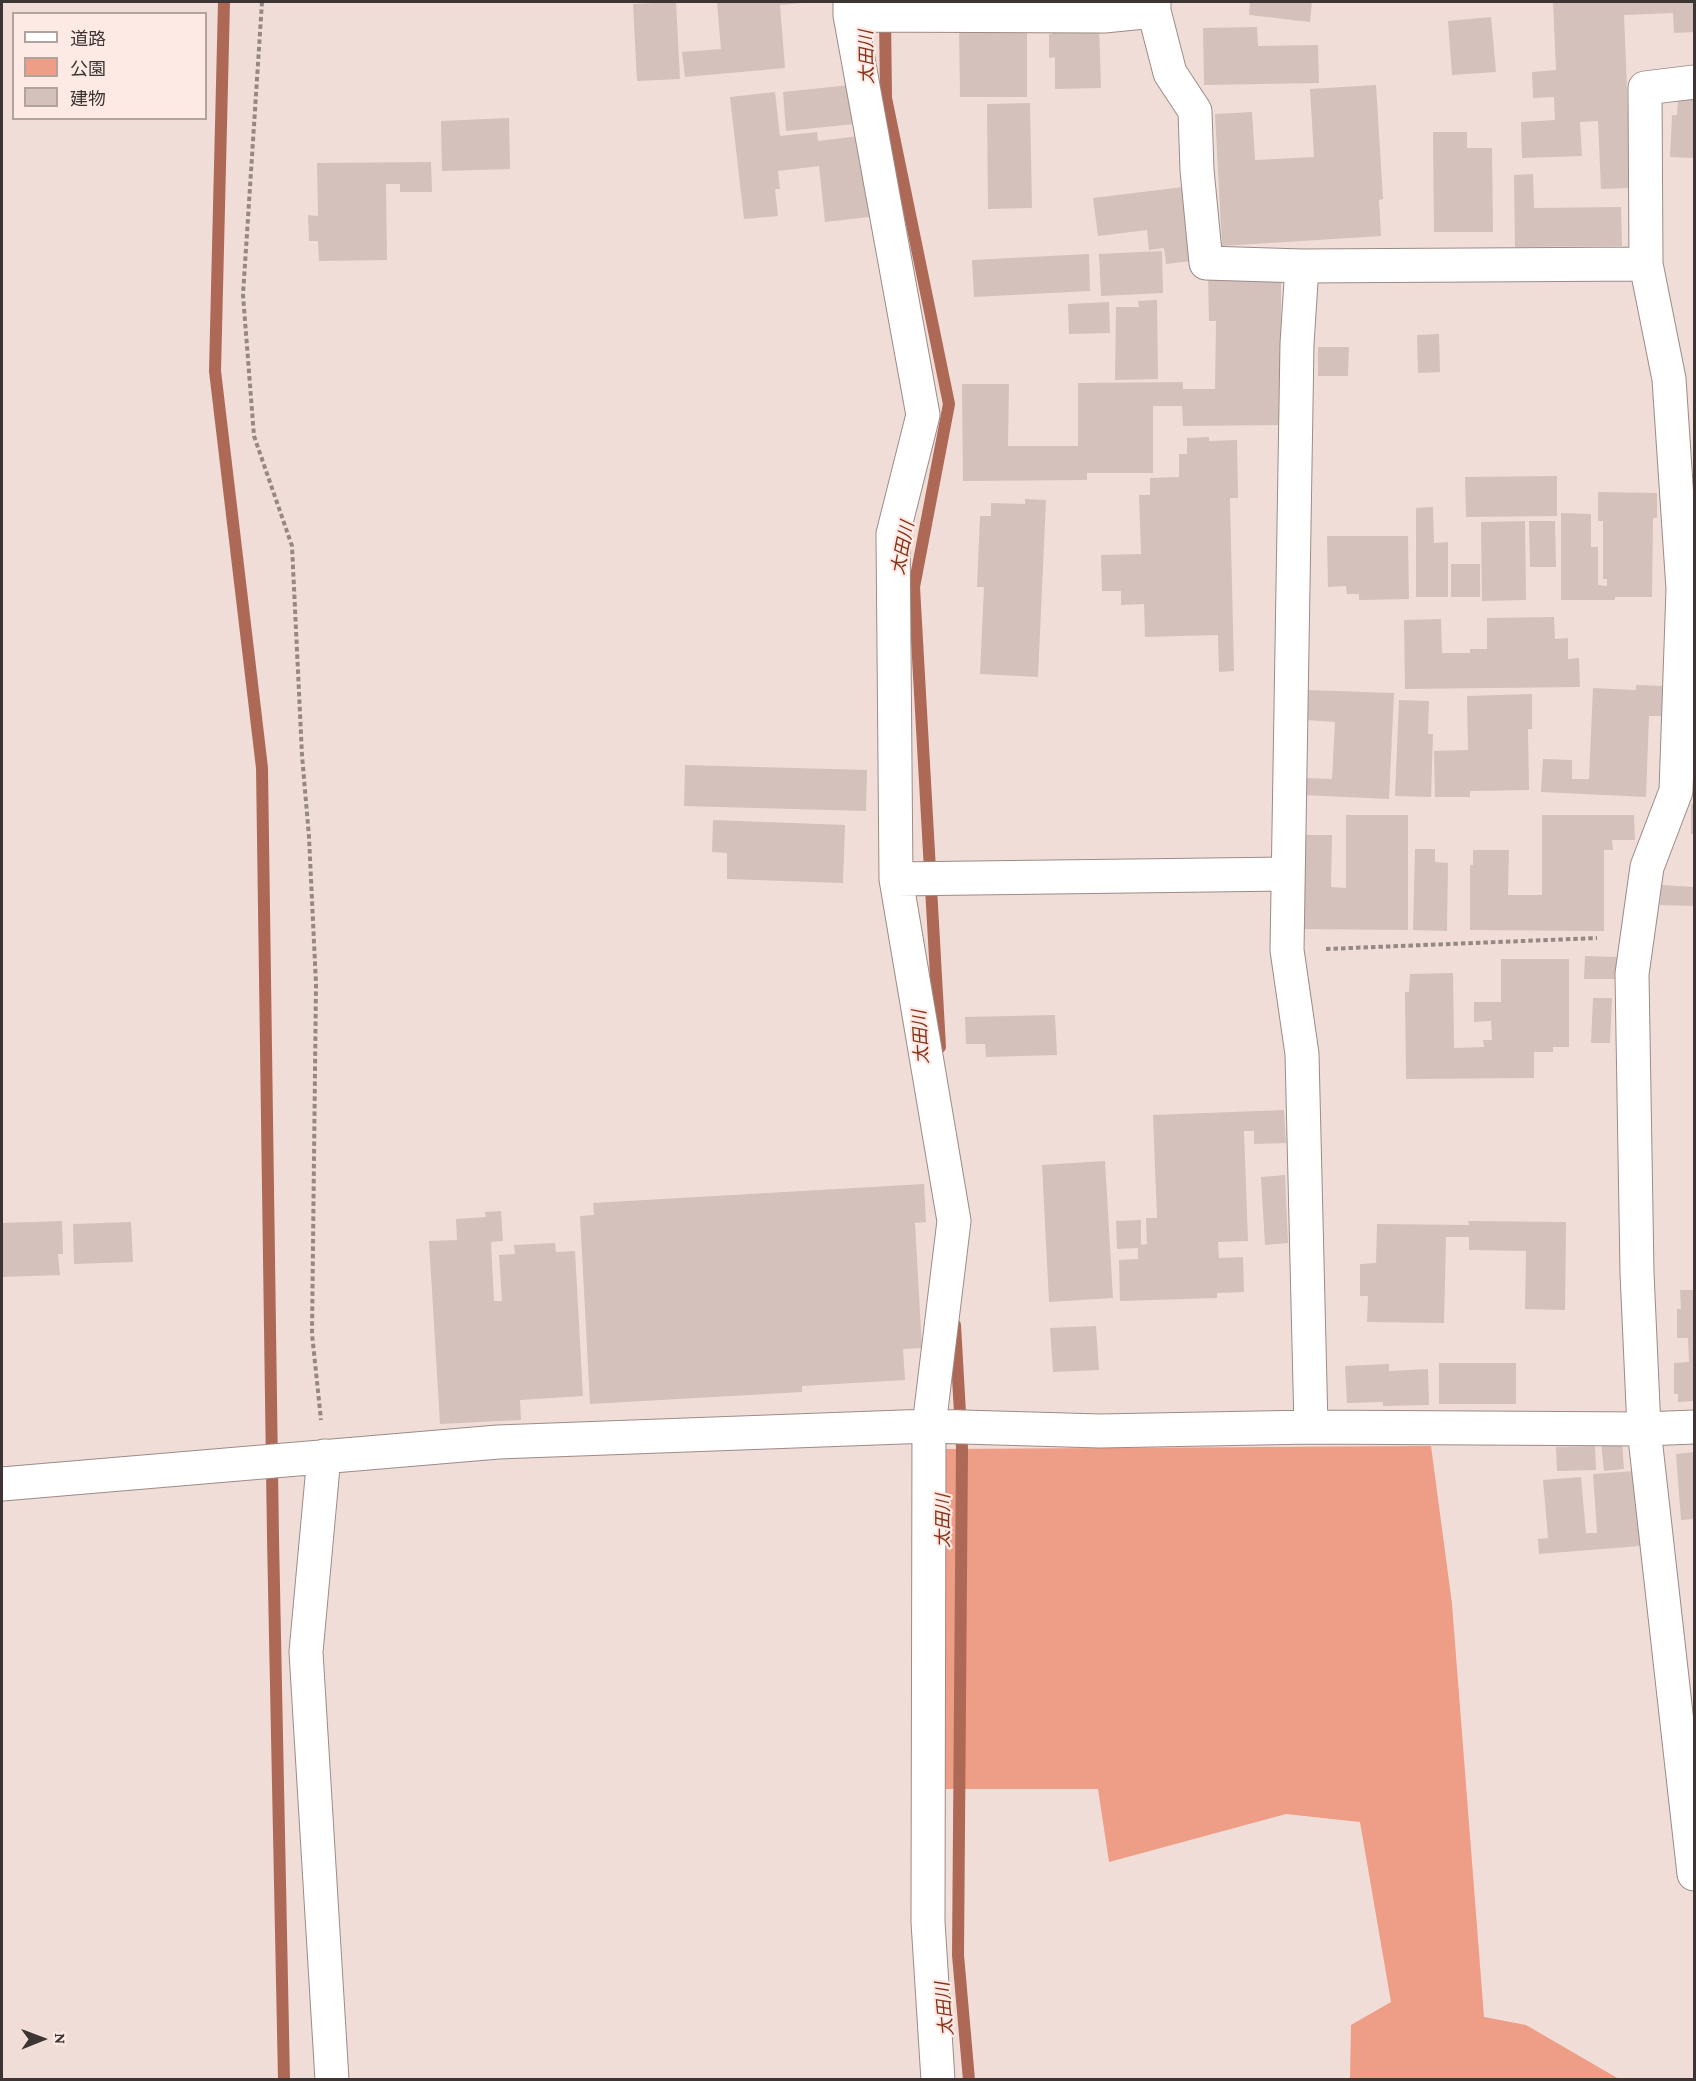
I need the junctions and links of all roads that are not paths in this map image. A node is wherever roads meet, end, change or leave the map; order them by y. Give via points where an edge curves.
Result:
1 (1154, 6) edge
2 (850, 8) edge
3 (1695, 82) edge
4 (1646, 264) junction
5 (1302, 266) junction
6 (1288, 874) junction
7 (896, 879) junction
8 (929, 1426) junction
9 (1311, 1427) junction
10 (1695, 1427) edge
11 (1644, 1428) junction
12 (324, 1456) junction
13 (2, 1484) edge
14 (1695, 1874) edge
15 (332, 2079) edge
16 (938, 2079) edge

1 - 2 street via 1104,16
1 - 5 street via 1170,73 1195,111 1206,263
2 - 7 street via 923,415 893,534
3 - 4 street via 1645,88
4 - 5 street
4 - 11 street via 1669,379 1683,588 1676,791 1647,867 1632,974
5 - 6 street via 1297,344
6 - 7 street
6 - 9 street via 1287,950 1302,1054
7 - 8 street via 954,1221
8 - 9 street via 1100,1431
8 - 12 street via 498,1442
8 - 16 street via 927,1922
9 - 11 street
10 - 11 street
11 - 14 street
12 - 13 street
12 - 15 street via 306,1652

